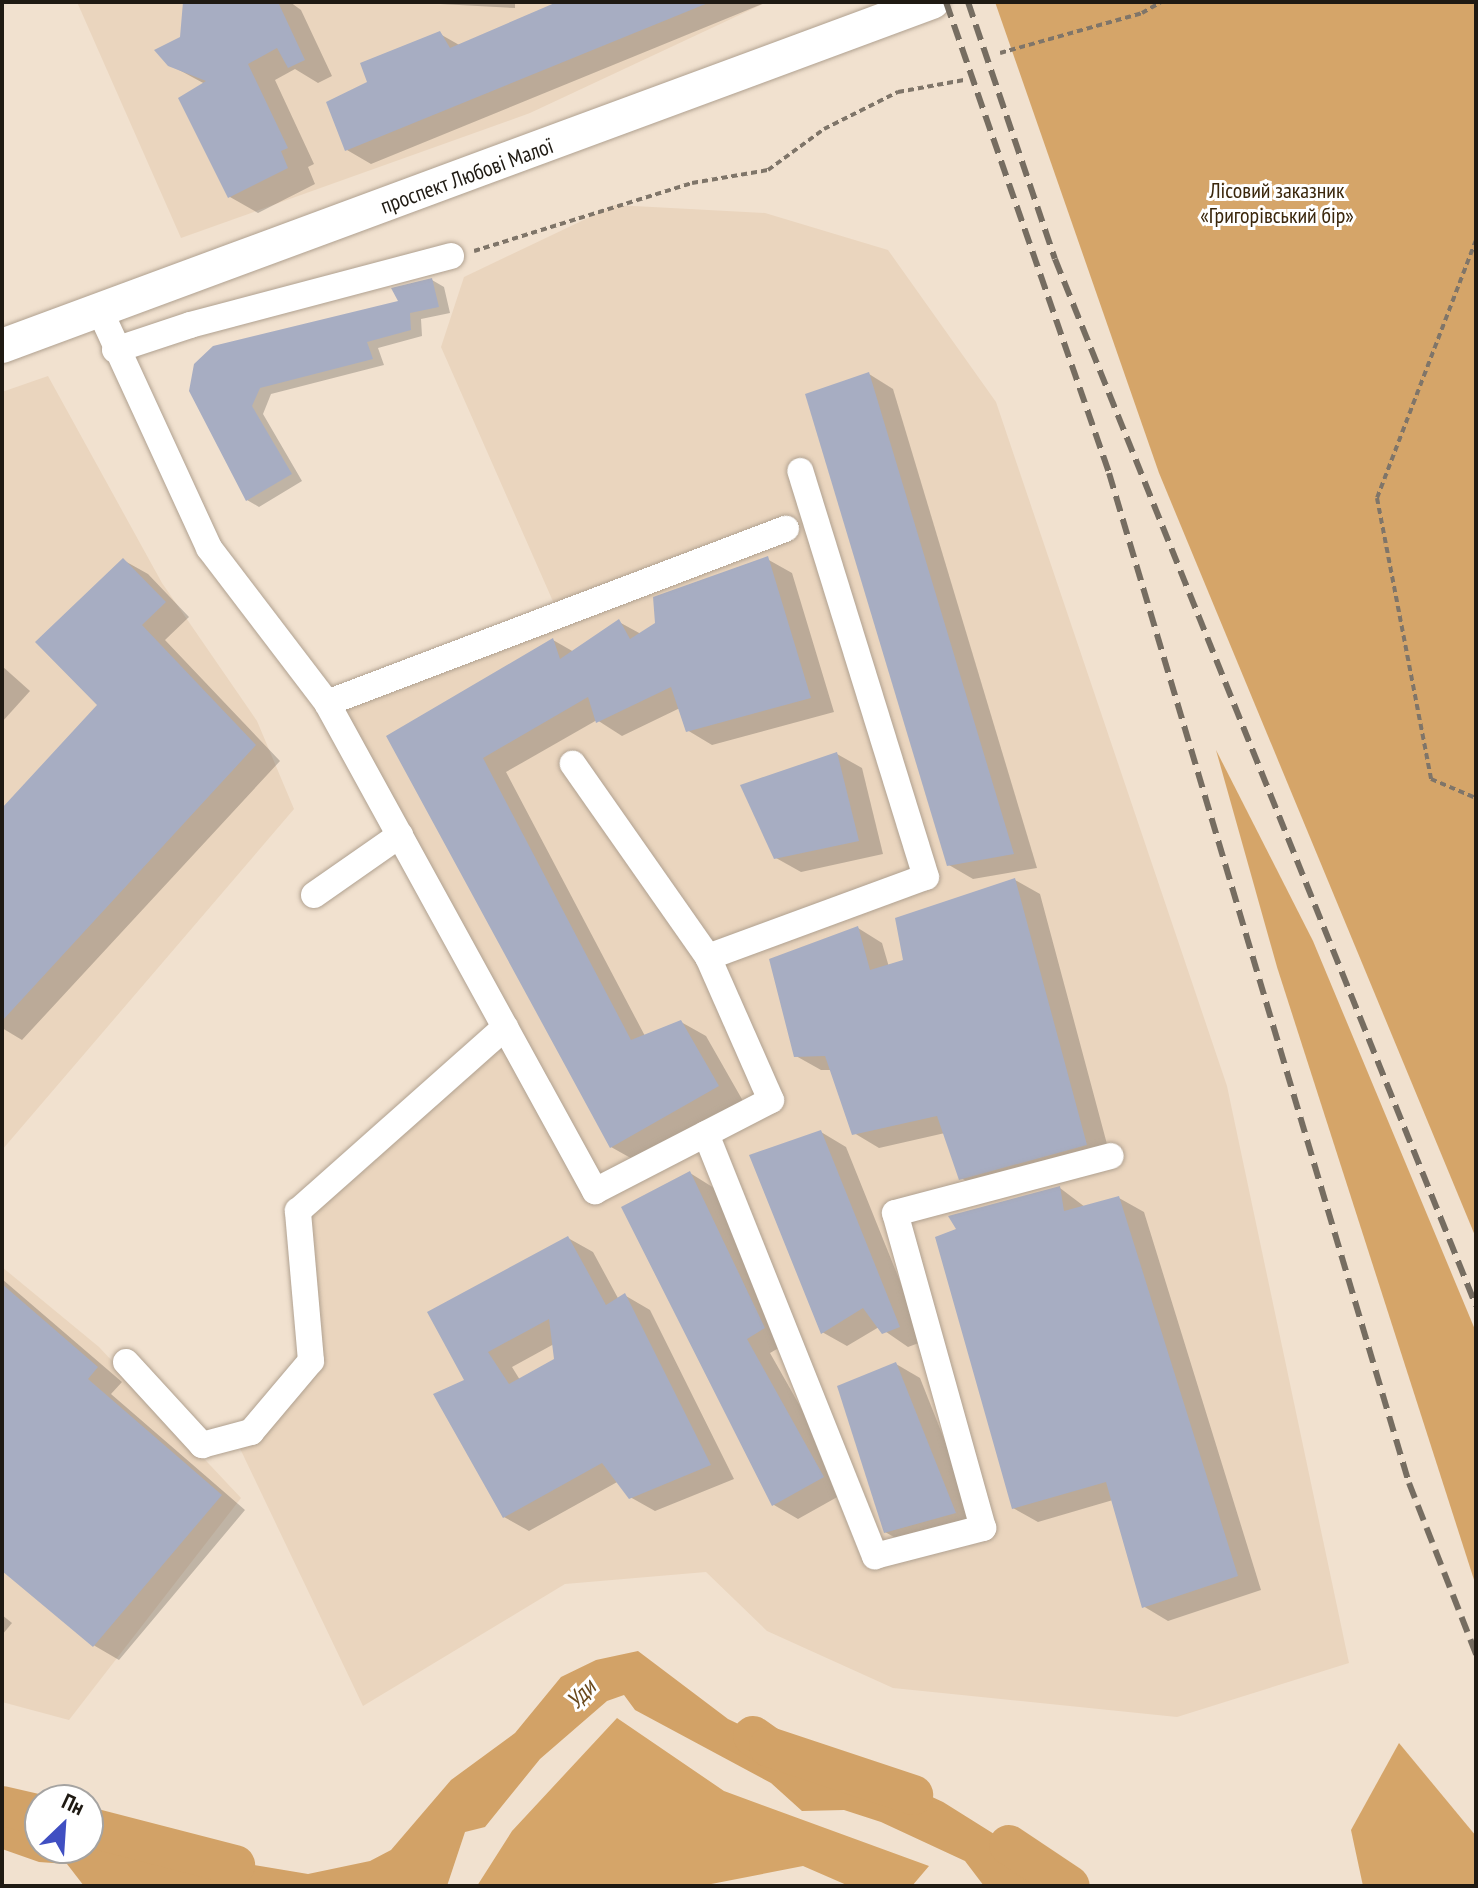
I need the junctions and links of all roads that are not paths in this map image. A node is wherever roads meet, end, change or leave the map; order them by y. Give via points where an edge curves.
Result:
1 (932, 2) edge
2 (451, 256) road end
3 (101, 313) junction
4 (2, 346) edge
5 (115, 350) junction
6 (800, 471) dead end
7 (786, 529) dead end
8 (327, 703) junction
9 (573, 764) dead end
10 (400, 835) junction
11 (314, 895) dead end
12 (708, 957) junction
13 (505, 1027) junction
14 (706, 1134) junction
15 (1111, 1156) dead end
16 (126, 1362) dead end

1 - 3 main road, проспект Любові Малої
2 - 5 lane
3 - 4 main road, проспект Любові Малої
3 - 5 lane
5 - 8 lane via 209,548
6 - 12 lane via 926,877
7 - 8 lane
8 - 10 lane
9 - 12 lane
10 - 11 lane
10 - 13 lane
12 - 14 lane via 771,1100
13 - 14 lane via 595,1191
13 - 16 lane via 298,1211 311,1361 251,1432 202,1445
14 - 15 lane via 875,1556 983,1528 895,1213

